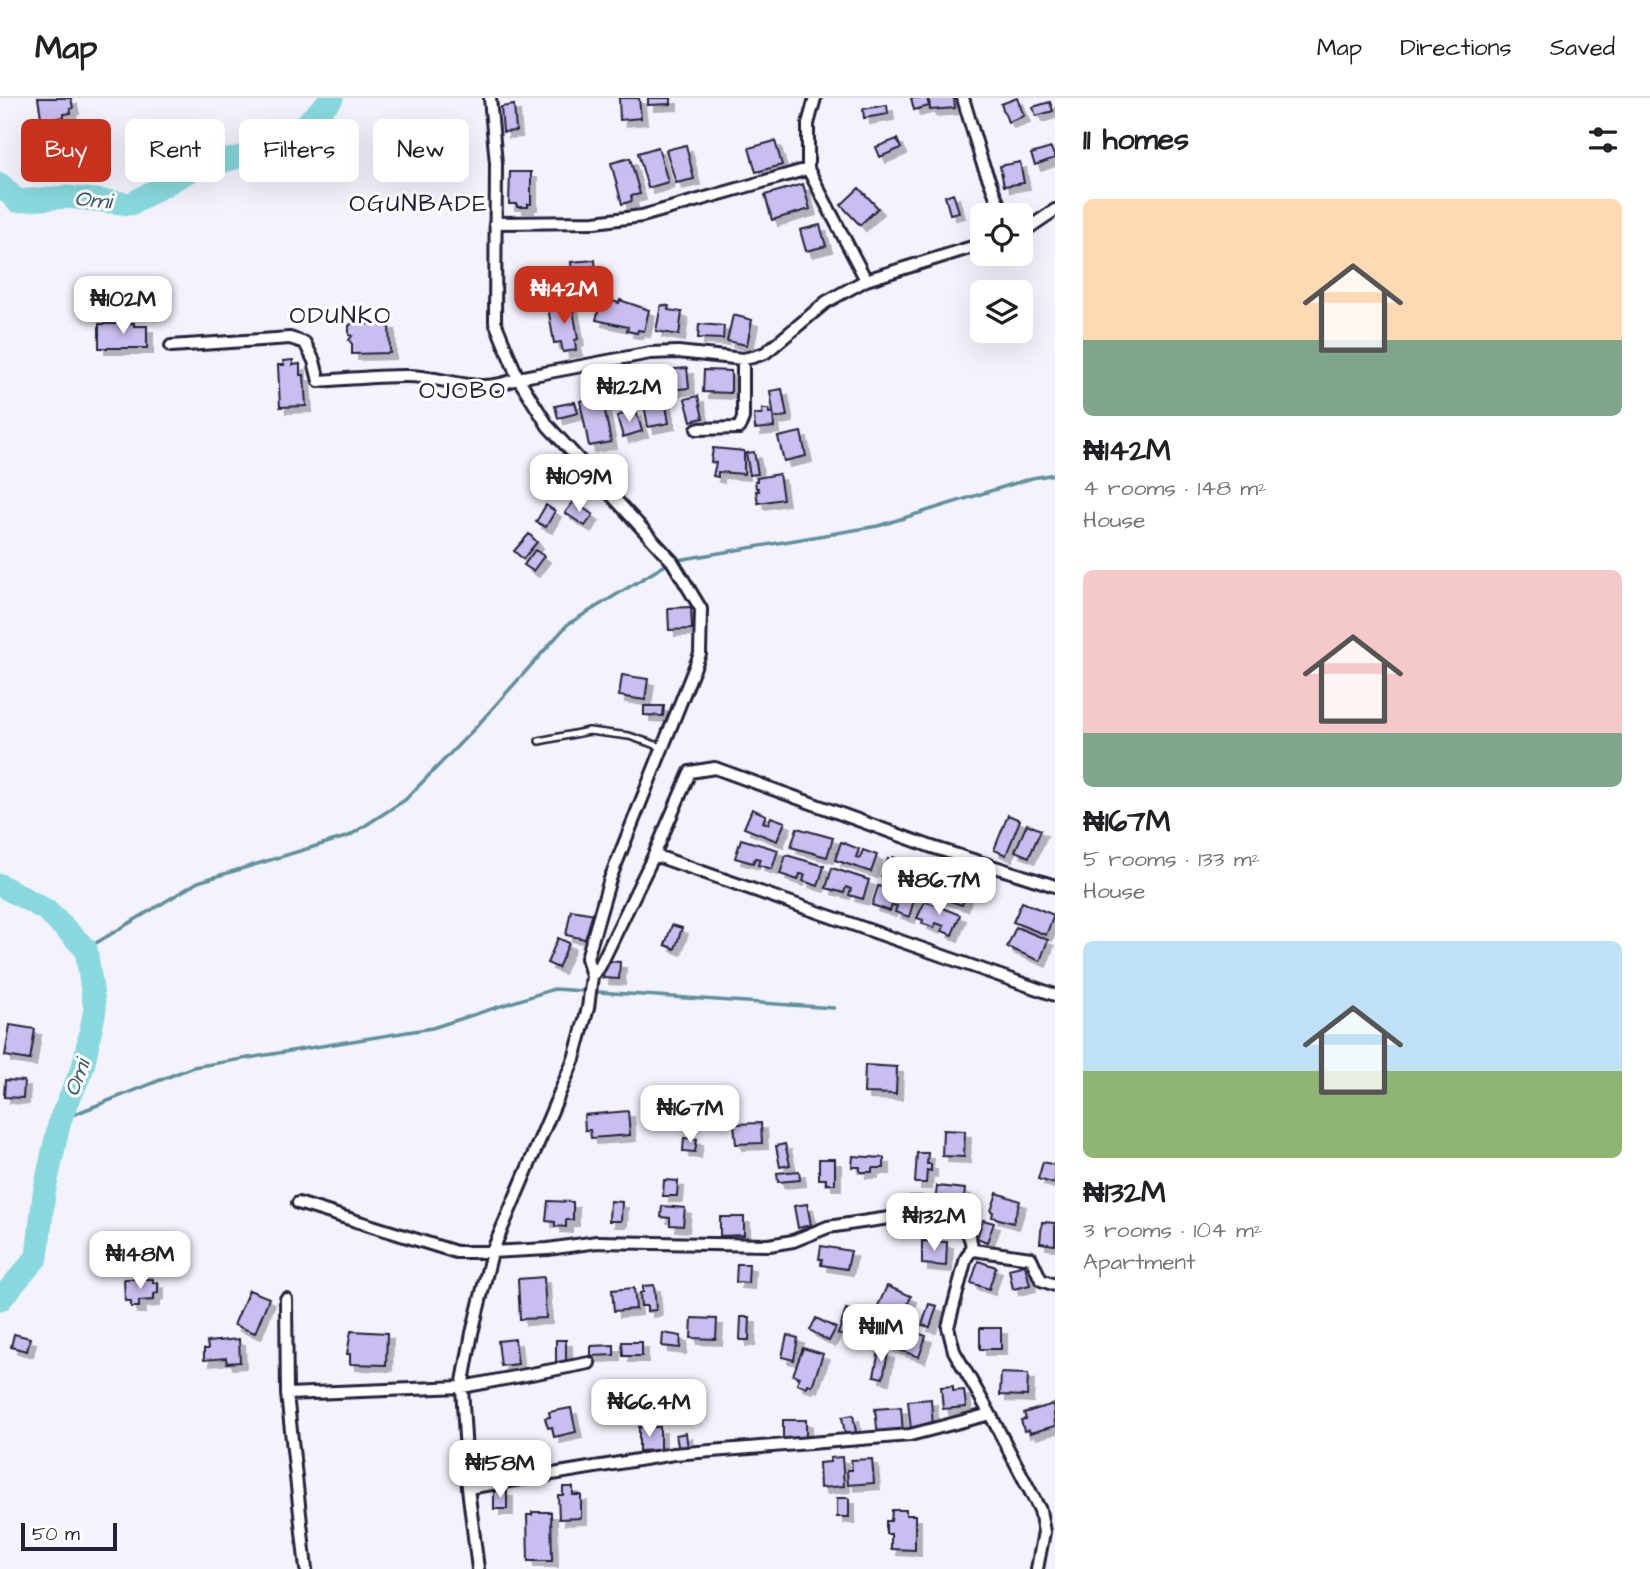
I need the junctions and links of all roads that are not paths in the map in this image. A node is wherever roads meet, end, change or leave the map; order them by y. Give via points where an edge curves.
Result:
1 (490, 98) edge
2 (815, 98) edge
3 (963, 98) edge
4 (808, 169) junction
5 (998, 203) edge
6 (1055, 210) edge
7 (495, 223) junction
8 (1033, 225) edge
9 (970, 248) edge
10 (866, 280) junction
11 (170, 346) dead end
12 (743, 359) junction
13 (518, 378) junction
14 (697, 429) dead end
15 (539, 741) dead end
16 (663, 747) junction
17 (654, 855) junction
18 (1055, 886) edge
19 (592, 976) junction
20 (1055, 995) edge
21 (298, 1203) dead end
22 (972, 1251) junction
23 (492, 1252) junction
24 (1055, 1285) edge
25 (286, 1299) dead end
26 (589, 1363) dead end
27 (462, 1387) junction
28 (287, 1394) junction
29 (990, 1414) junction
30 (468, 1488) junction
31 (1050, 1532) edge
32 (306, 1569) edge
33 (478, 1569) edge
34 (1037, 1569) edge

1 - 7 street
2 - 4 street via 808,124
3 - 5 street
4 - 7 street via 642,216 595,222
4 - 10 street
6 - 8 street
7 - 13 street via 495,322
9 - 10 street
10 - 12 street via 826,302 765,353
11 - 13 street via 290,338 305,343 319,381 407,376 500,387
12 - 13 street via 650,353
12 - 14 street via 739,428
13 - 16 street via 548,426 672,561 701,608 700,654
15 - 16 lane via 589,731 629,736
16 - 19 street via 610,879 589,946
17 - 18 street via 690,772 715,768 932,848
17 - 19 street
17 - 20 street
19 - 23 street via 574,1059
21 - 23 street via 456,1252
22 - 23 street via 961,1222 889,1218 828,1227 769,1245 597,1242
22 - 24 street via 1031,1258 1041,1280
22 - 29 street via 966,1258 948,1327 954,1351
23 - 27 street
25 - 28 street
26 - 27 street
27 - 28 street
27 - 30 street
28 - 32 street
29 - 30 street via 909,1435 674,1454
29 - 31 street
30 - 33 street
31 - 34 street

